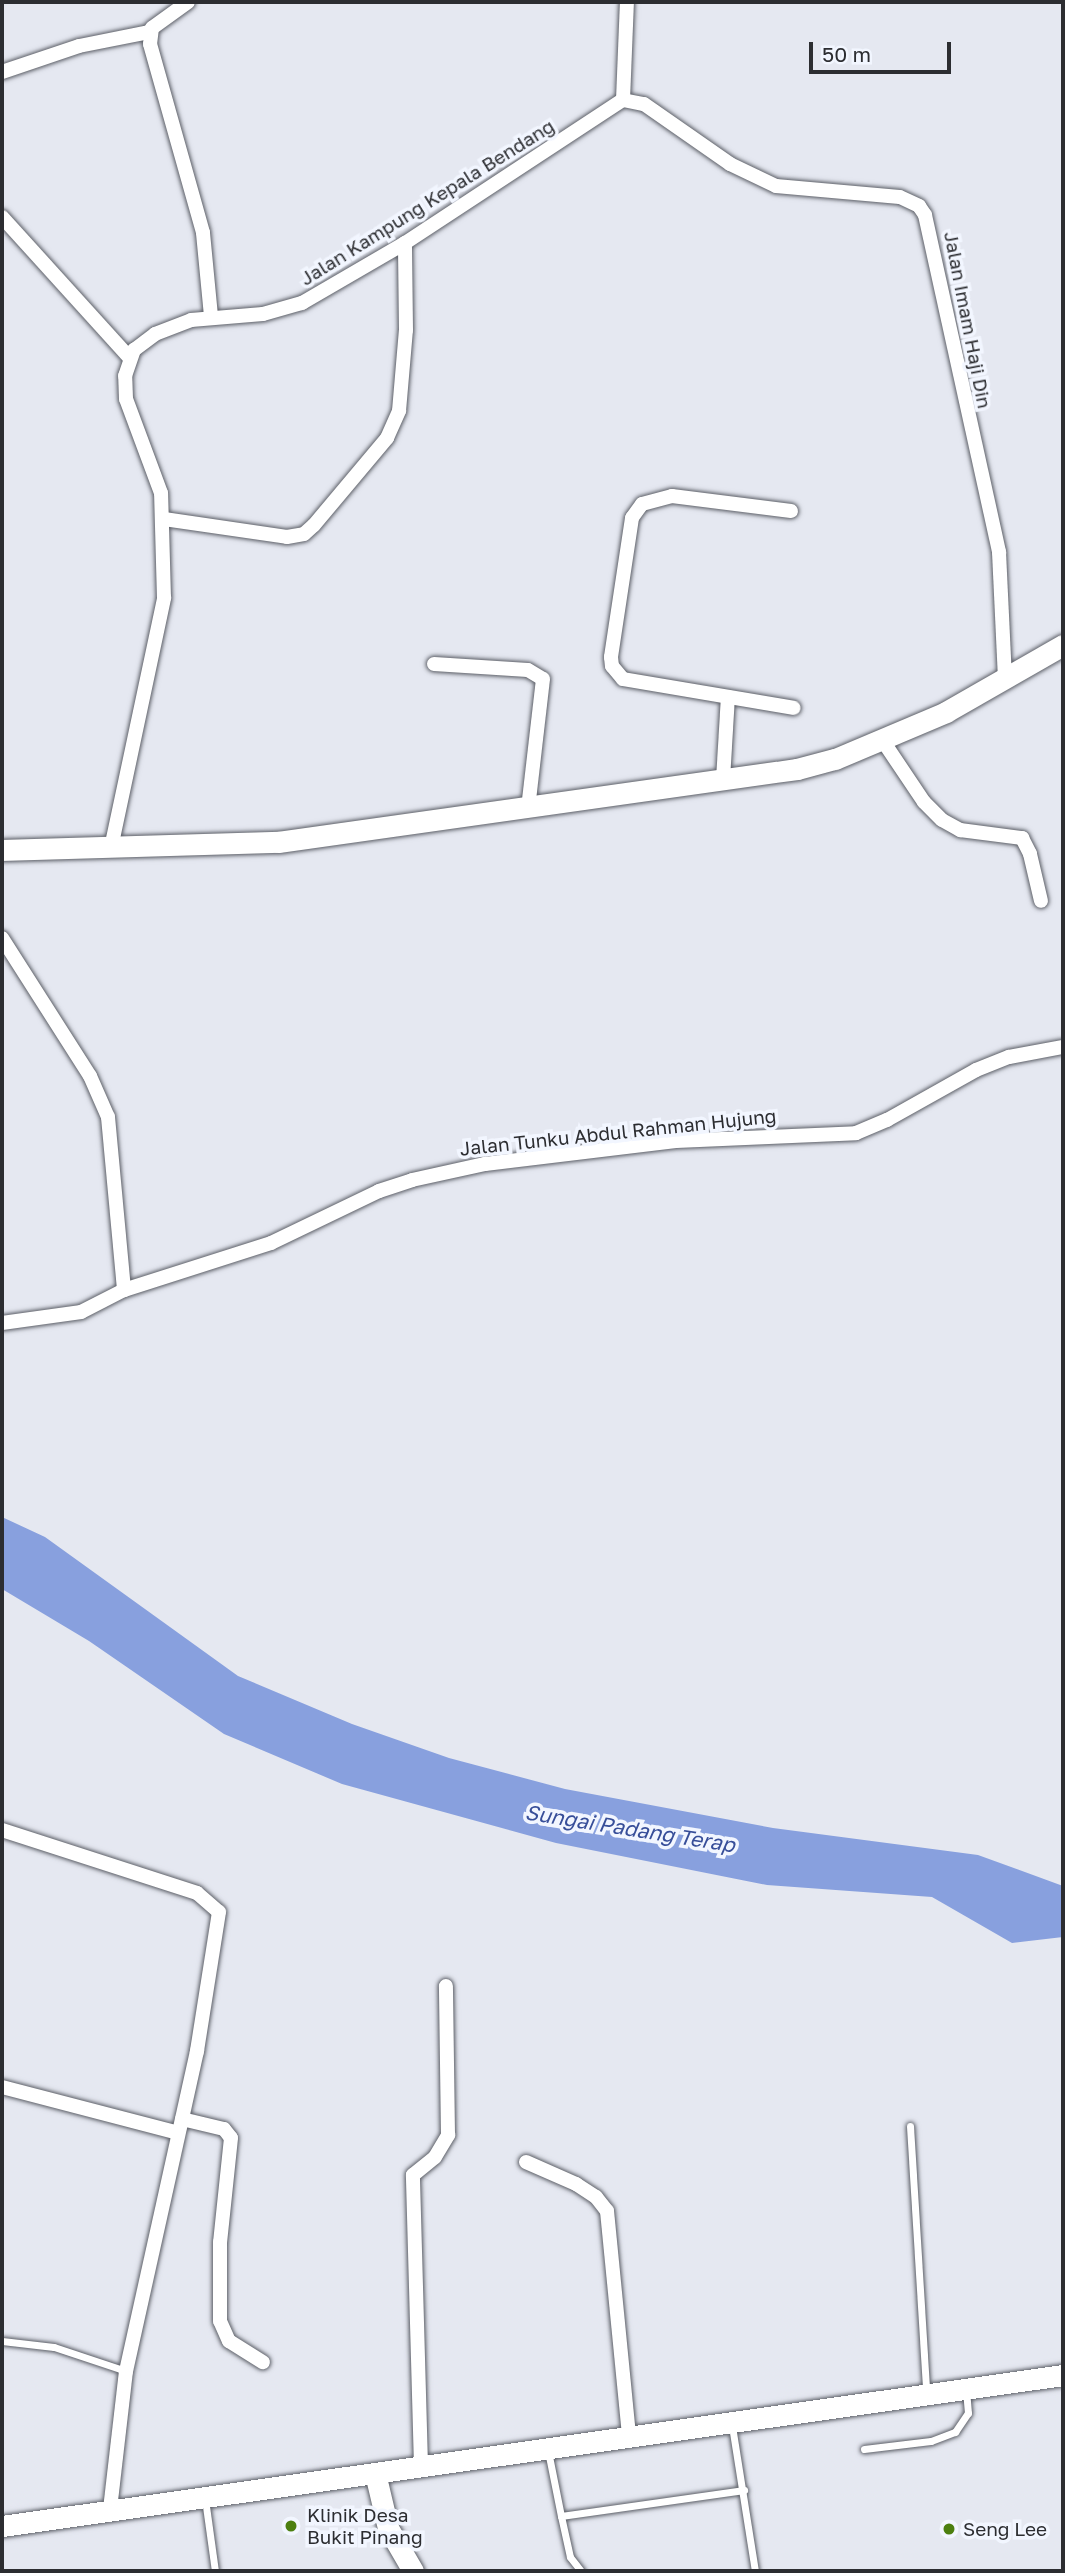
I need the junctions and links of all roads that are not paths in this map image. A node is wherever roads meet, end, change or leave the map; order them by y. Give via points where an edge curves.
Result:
1 (188, 2) edge
2 (628, 2) edge
3 (149, 32) junction
4 (2, 72) edge
5 (624, 100) junction
6 (2, 217) edge
7 (405, 243) junction
8 (211, 316) junction
9 (129, 357) junction
10 (791, 510) dead end
11 (164, 519) junction
12 (1063, 645) edge
13 (435, 664) dead end
14 (1005, 679) junction
15 (727, 696) junction
16 (794, 708) dead end
17 (883, 741) junction
18 (723, 780) junction
19 (528, 808) junction
20 (111, 848) junction
21 (2, 850) edge
22 (1041, 901) dead end
23 (2, 938) edge
24 (1063, 1047) edge
25 (124, 1290) junction
26 (2, 1323) edge
27 (2, 1830) edge
28 (446, 1986) dead end
29 (2, 2087) edge
30 (180, 2126) junction
31 (910, 2126) dead end
32 (526, 2162) dead end
33 (2, 2341) edge
34 (263, 2362) dead end
35 (126, 2371) junction
36 (1063, 2375) edge
37 (966, 2389) junction
38 (926, 2395) junction
39 (732, 2422) junction
40 (629, 2437) junction
41 (548, 2449) junction
42 (864, 2449) dead end
43 (421, 2466) junction
44 (375, 2473) junction
45 (744, 2490) junction
46 (205, 2497) junction
47 (110, 2510) junction
48 (561, 2516) junction
49 (2, 2526) edge
50 (215, 2571) edge
51 (413, 2571) edge
52 (582, 2571) edge
53 (755, 2571) edge

1 - 3 street via 173,9
2 - 5 street
3 - 4 street via 79,46
3 - 8 street via 203,233
5 - 7 street, Jalan Kampung Kepala Bendang
5 - 14 street, Jalan Imam Haji Din via 644,104 730,164 776,186 900,197 911,200 925,215 999,552
6 - 9 street
7 - 8 street, Jalan Kampung Kepala Bendang via 282,311
7 - 11 street via 406,330 399,411 387,438 314,525 304,534 287,537
8 - 9 street, Jalan Kampung Kepala Bendang via 155,334
9 - 11 street via 125,376 128,411 157,472
10 - 15 street via 661,496 642,504 632,518 611,666 622,679
11 - 20 street via 160,626
12 - 14 street
13 - 19 street via 527,670 543,679
14 - 17 street
15 - 16 street
15 - 18 street
17 - 18 street via 814,766
17 - 22 street via 924,803 942,820 960,830 1022,838
18 - 19 street
19 - 20 street via 278,842
20 - 21 street
23 - 25 street via 90,1076 108,1117
24 - 25 street, Jalan Tunku Abdul Rahman Hujung via 1009,1057 963,1075 887,1121 844,1134 738,1135 460,1168 379,1191 271,1243
25 - 26 street, Jalan Tunku Abdul Rahman Hujung via 81,1312
27 - 30 street via 197,1893 216,1906 220,1919
28 - 43 street via 448,2134 435,2157 413,2175
29 - 30 street
30 - 34 street via 224,2129 231,2138 220,2242 220,2320 229,2341
30 - 35 street
31 - 38 lane
32 - 40 street via 596,2197 607,2211
33 - 35 lane via 54,2347
35 - 47 street
36 - 37 street
37 - 38 street
37 - 42 lane via 968,2413 955,2432 931,2441
38 - 39 street
39 - 40 street
39 - 45 lane
40 - 41 street
41 - 43 street
41 - 48 lane
43 - 44 street
44 - 46 street
44 - 51 street via 388,2528
45 - 48 lane
45 - 53 lane
46 - 47 street
46 - 50 lane
47 - 49 street
48 - 52 lane via 570,2557

